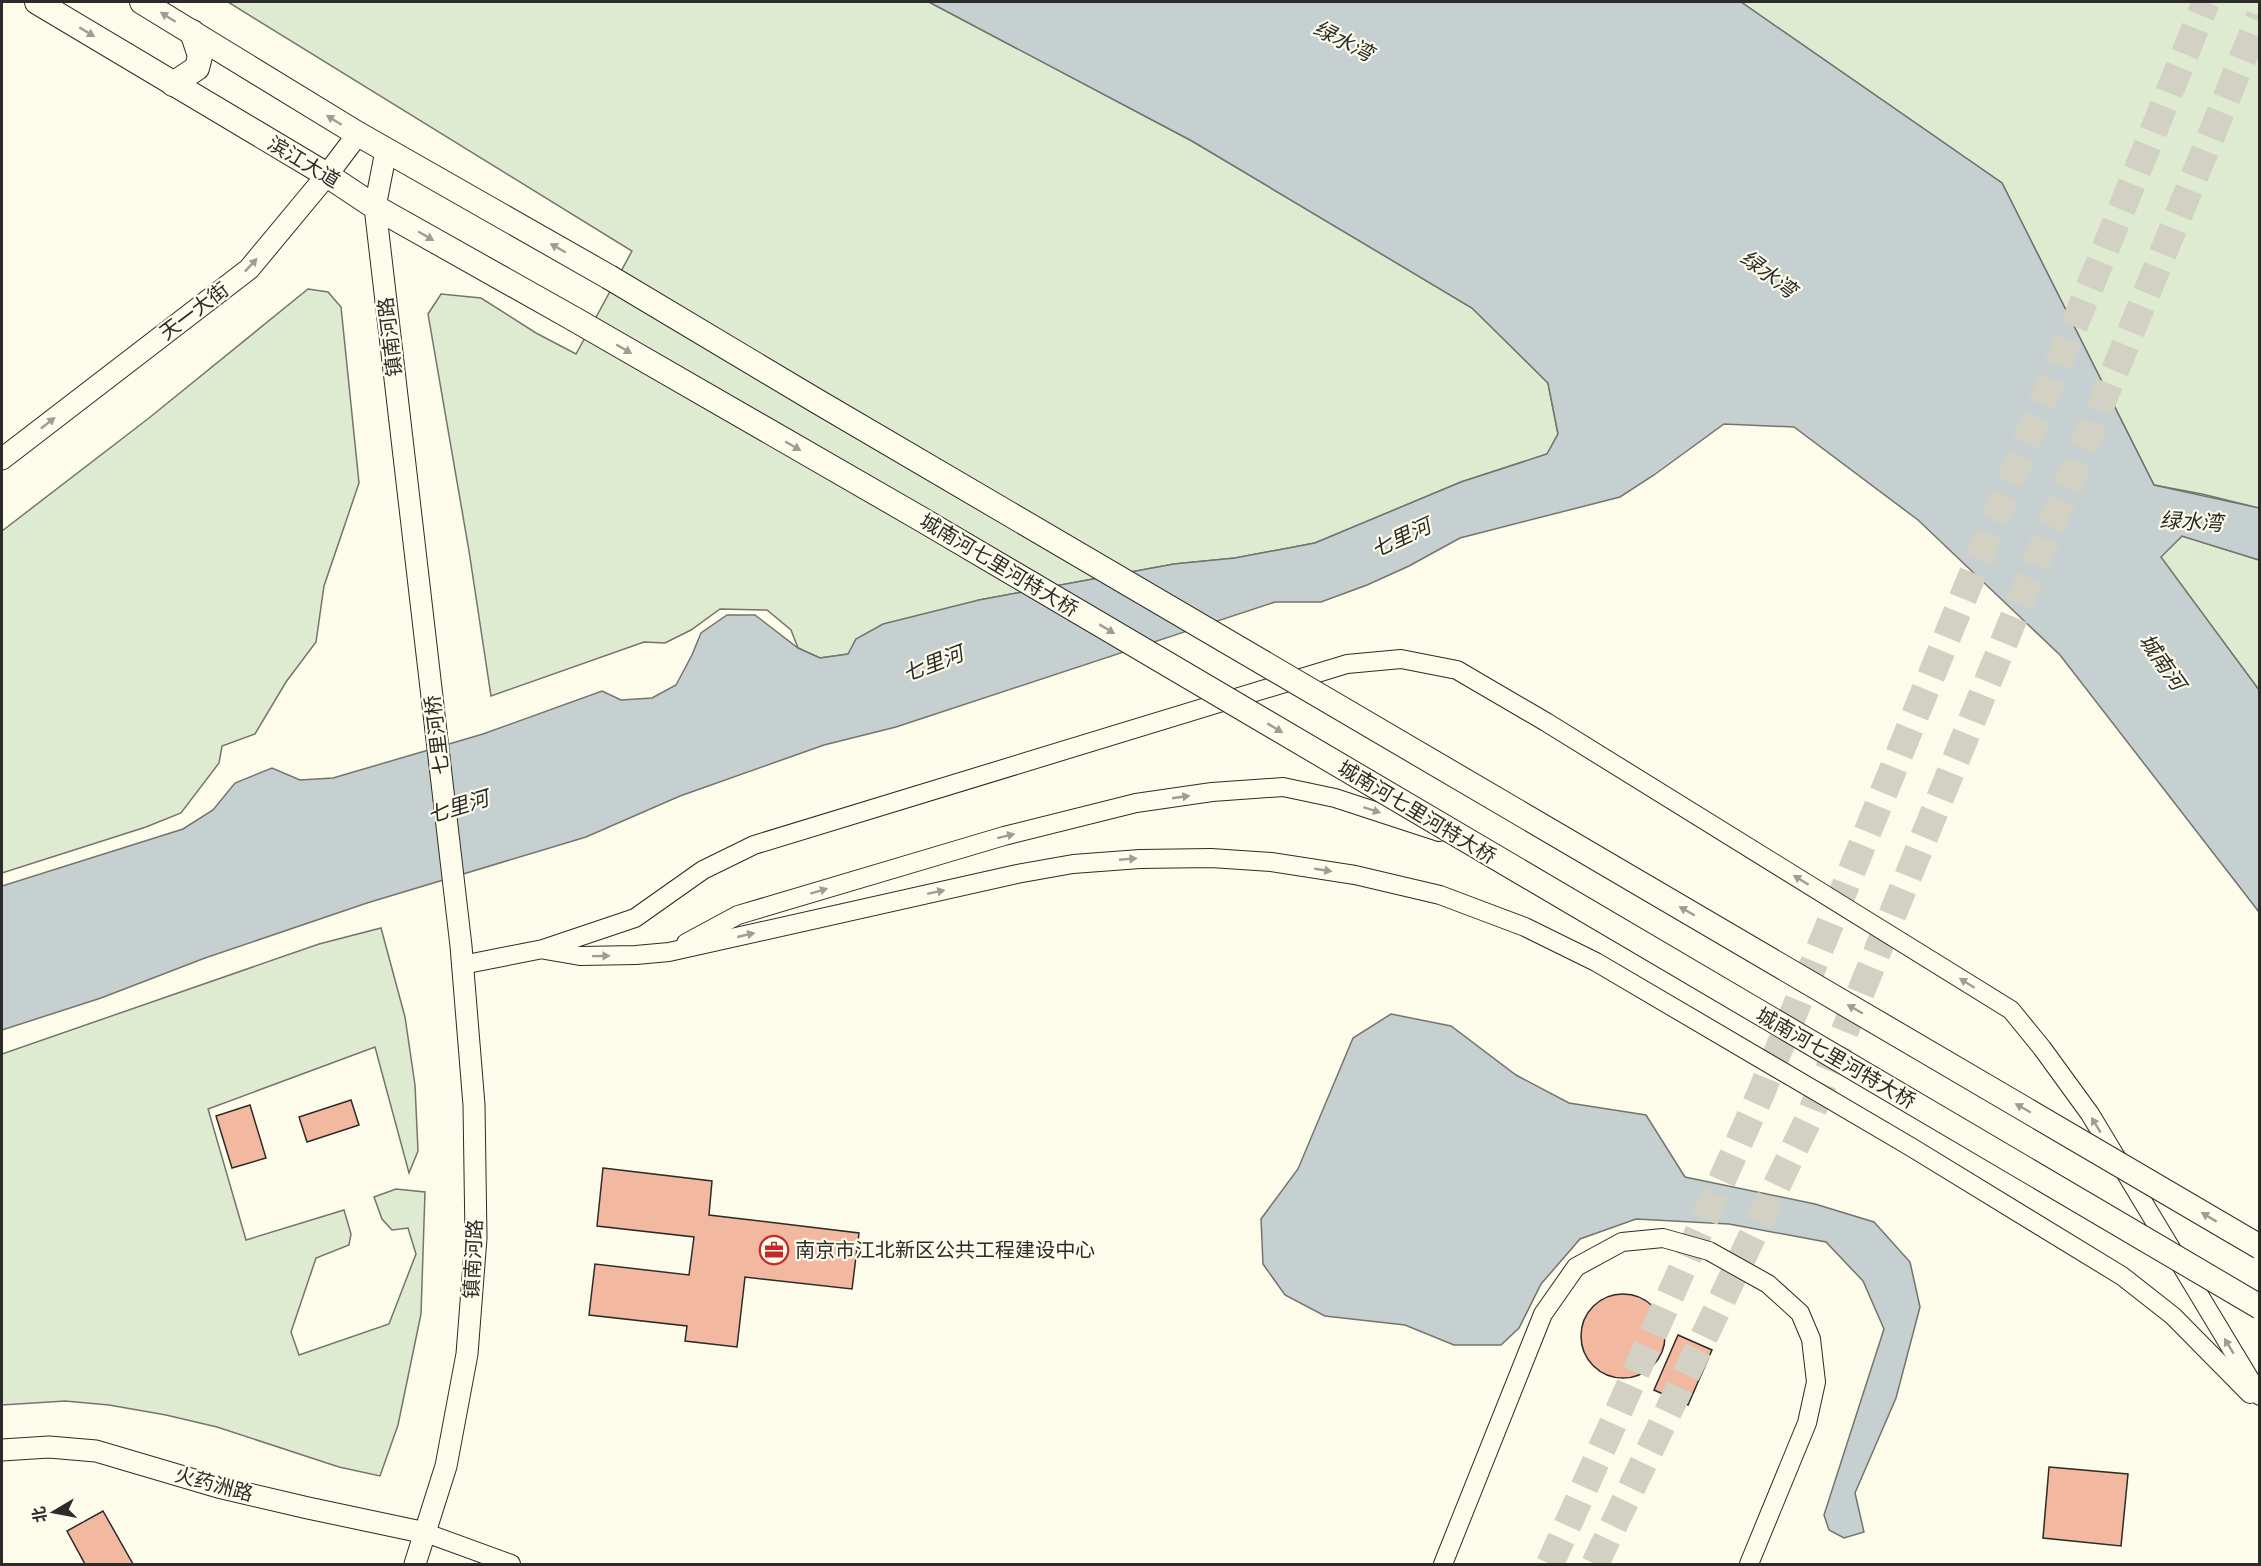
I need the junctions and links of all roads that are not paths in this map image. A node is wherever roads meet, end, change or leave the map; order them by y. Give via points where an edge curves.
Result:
1 (37, 2) edge
2 (142, 2) edge
3 (192, 32) junction
4 (172, 84) junction
5 (358, 134) junction
6 (386, 151) junction
7 (327, 175) junction
8 (375, 207) junction
9 (574, 320) joint
10 (2, 459) edge
11 (412, 524) joint
12 (1465, 840) junction
13 (543, 949) junction
14 (669, 952) junction
15 (461, 956) junction
16 (2259, 1247) edge
17 (2259, 1307) edge
18 (2259, 1396) edge
19 (2259, 1404) edge
20 (2, 1450) edge
21 (426, 1533) junction
22 (416, 1564) edge
23 (511, 1564) edge
24 (1443, 1564) edge
25 (1749, 1564) edge

1 -> 4 main road, 滨江大道
3 -> 2 main road
3 - 4 main road via 200,56 197,68
5 -> 3 main road
4 - 7 main road, 滨江大道
5 - 6 main road
5 - 7 street, 天一大街
6 - 8 street, 镇南河路
16 -> 6 main road, bridge via 609,277
7 - 8 main road, 滨江大道
10 -> 7 street, 天一大街 via 249,269
8 -> 9 main road, 滨江大道
8 - 11 street, 镇南河路
9 -> 12 main road, 城南河七里河特大桥, bridge
11 - 15 street, 七里河桥
14 -> 12 street, bridge via 738,915 1004,836 1136,803 1212,792 1283,787 1335,798
12 - 17 main road, 城南河七里河特大桥, bridge
13 -> 14 street via 580,956
13 - 15 street
18 -> 13 street via 2090,1114 2011,1010 1458,670 1401,659 1347,664 1127,730 754,845 703,870 635,918
14 -> 19 street via 1017,874 1073,864 1140,859 1271,862 1355,875 1440,895 1525,927 1596,962 2122,1276 2173,1316
15 - 21 street, 镇南河路 via 474,1104 476,1238 467,1354 446,1466
20 - 21 street, 火药洲路 via 49,1447 96,1451 218,1487
21 - 22 street, 镇南河路
21 - 23 street
24 - 25 street via 1542,1314 1576,1267 1622,1242 1663,1238 1709,1251 1768,1284 1800,1313 1811,1339 1816,1382 1808,1423

